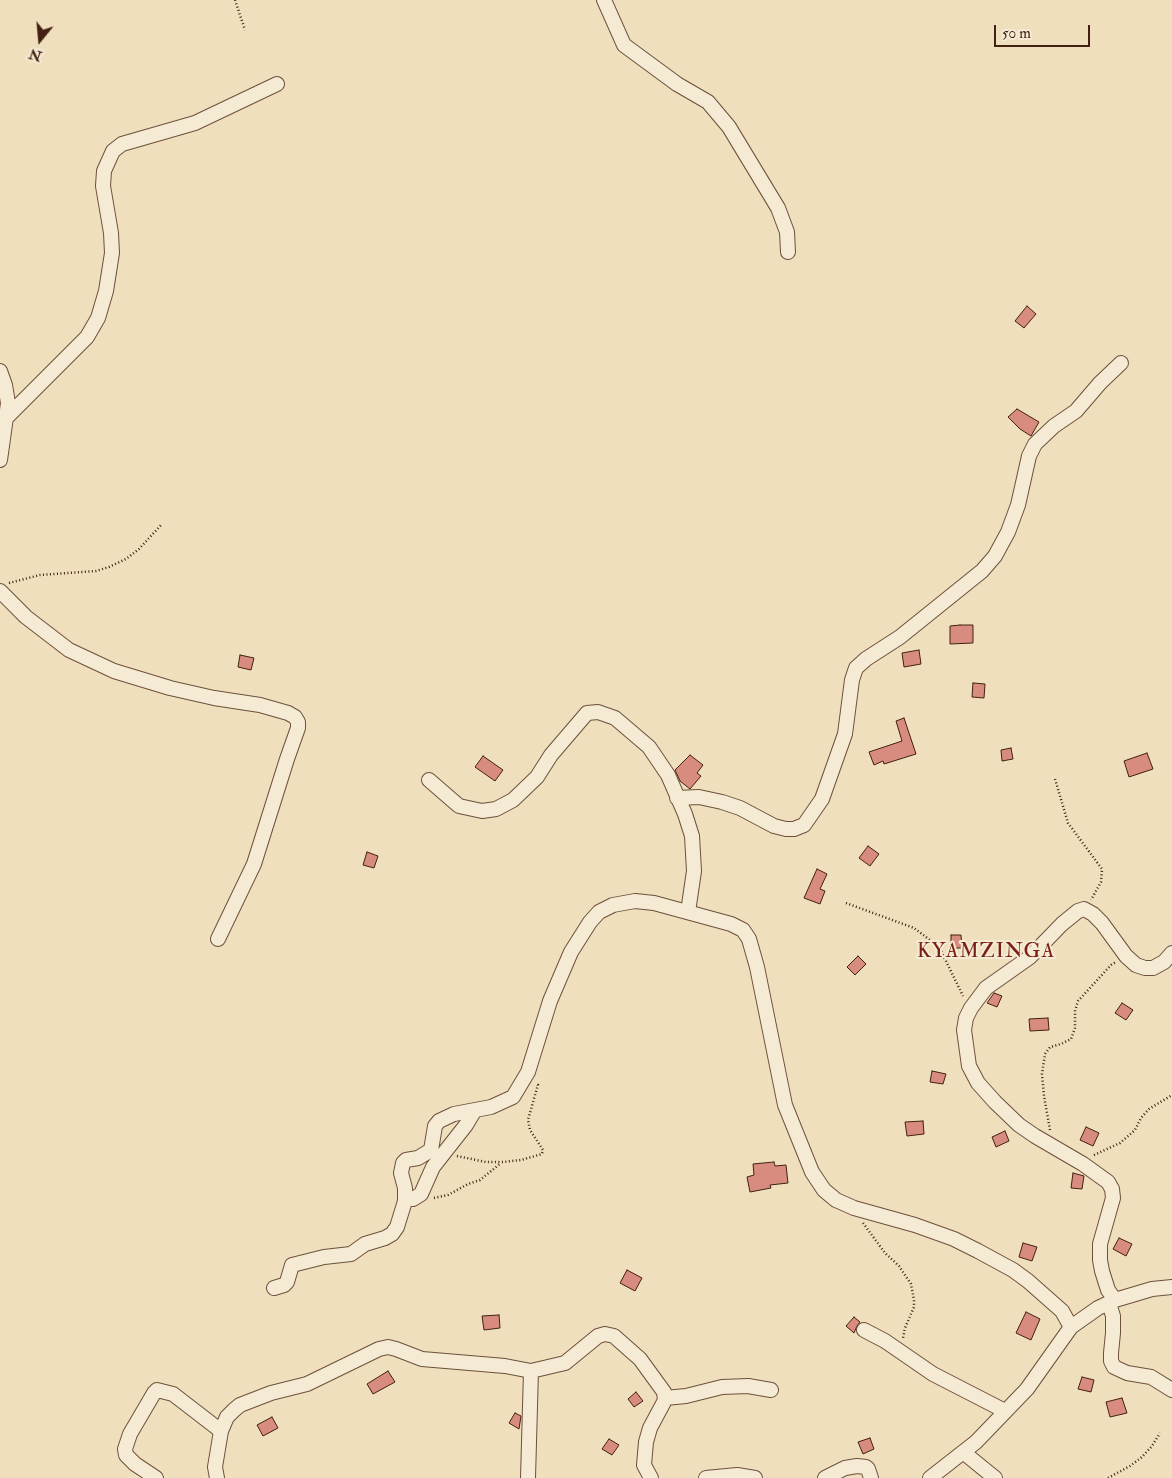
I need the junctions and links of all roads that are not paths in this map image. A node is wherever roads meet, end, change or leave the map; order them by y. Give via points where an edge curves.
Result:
1 (604, 0) edge
2 (277, 84) dead end
3 (788, 252) dead end
4 (1121, 363) dead end
5 (0, 371) edge
6 (7, 417) junction
7 (0, 460) edge
8 (3, 587) edge
9 (429, 780) dead end
10 (677, 798) junction
11 (688, 912) junction
12 (218, 939) dead end
13 (1172, 953) edge
14 (475, 1110) junction
15 (412, 1197) junction
16 (1172, 1287) edge
17 (274, 1288) dead end
18 (1112, 1301) junction
19 (1071, 1327) junction
20 (864, 1330) dead end
21 (531, 1371) junction
22 (771, 1390) dead end
23 (1172, 1390) edge
24 (665, 1398) junction
25 (1006, 1411) junction
26 (221, 1431) junction
27 (963, 1452) junction
28 (156, 1478) edge
29 (217, 1478) edge
30 (528, 1478) edge
31 (651, 1478) edge
32 (706, 1478) edge
33 (755, 1478) edge
34 (825, 1478) edge
35 (871, 1478) edge
36 (930, 1478) edge
37 (995, 1478) edge

1 - 3 street via 624,45 677,84 708,102 729,127 778,208 787,232
2 - 6 street via 195,123 122,144 113,151 104,171 103,186 112,253 98,318 87,337
4 - 10 street via 1100,382 1076,412 1035,444 1008,532 982,571 856,668 845,734 822,799 804,824 794,830 786,829 722,802 699,797
5 - 6 street via 8,403
6 - 7 street
8 - 12 street via 26,617 69,650 114,671 170,688 260,705 295,717 298,728 254,864
9 - 10 street via 459,806 482,811 496,809 513,800 537,777 551,755 587,713 598,712 615,718 649,746 668,775
10 - 11 street via 692,836 694,871
11 - 14 street via 634,901 599,912 571,952 550,1001 528,1072 513,1096 492,1107
11 - 19 street via 731,924 743,930 750,940 785,1105 812,1172 824,1190 854,1208 954,1239 1013,1270 1062,1311
13 - 18 street via 1153,968 1136,965 1102,923 1084,909 1062,924 1030,957 986,988 966,1018 968,1066 978,1083 1019,1125 1104,1178 1112,1189 1113,1198 1100,1244 1102,1270
14 - 15 street via 433,1167 421,1194
14 - 15 street via 439,1121 435,1126 431,1150 403,1163 401,1173 405,1188
15 - 17 street via 392,1234 365,1244 355,1253 292,1264 287,1282
16 - 18 street via 1152,1289
18 - 19 street
18 - 23 street via 1114,1333 1111,1361 1114,1367 1127,1373 1151,1376
19 - 25 street via 1027,1389
20 - 25 street via 933,1374
21 - 24 street via 564,1363 598,1336 610,1334 640,1359
21 - 26 street via 422,1359 388,1347 307,1384 240,1405 227,1417
21 - 30 street
22 - 24 street via 748,1386 722,1387
24 - 31 street via 646,1442 644,1466
25 - 27 street
26 - 28 street via 177,1397 158,1390 124,1448 135,1464
26 - 29 street
27 - 36 street
27 - 37 street
32 - 33 street via 736,1475
34 - 35 street via 857,1466 866,1467

